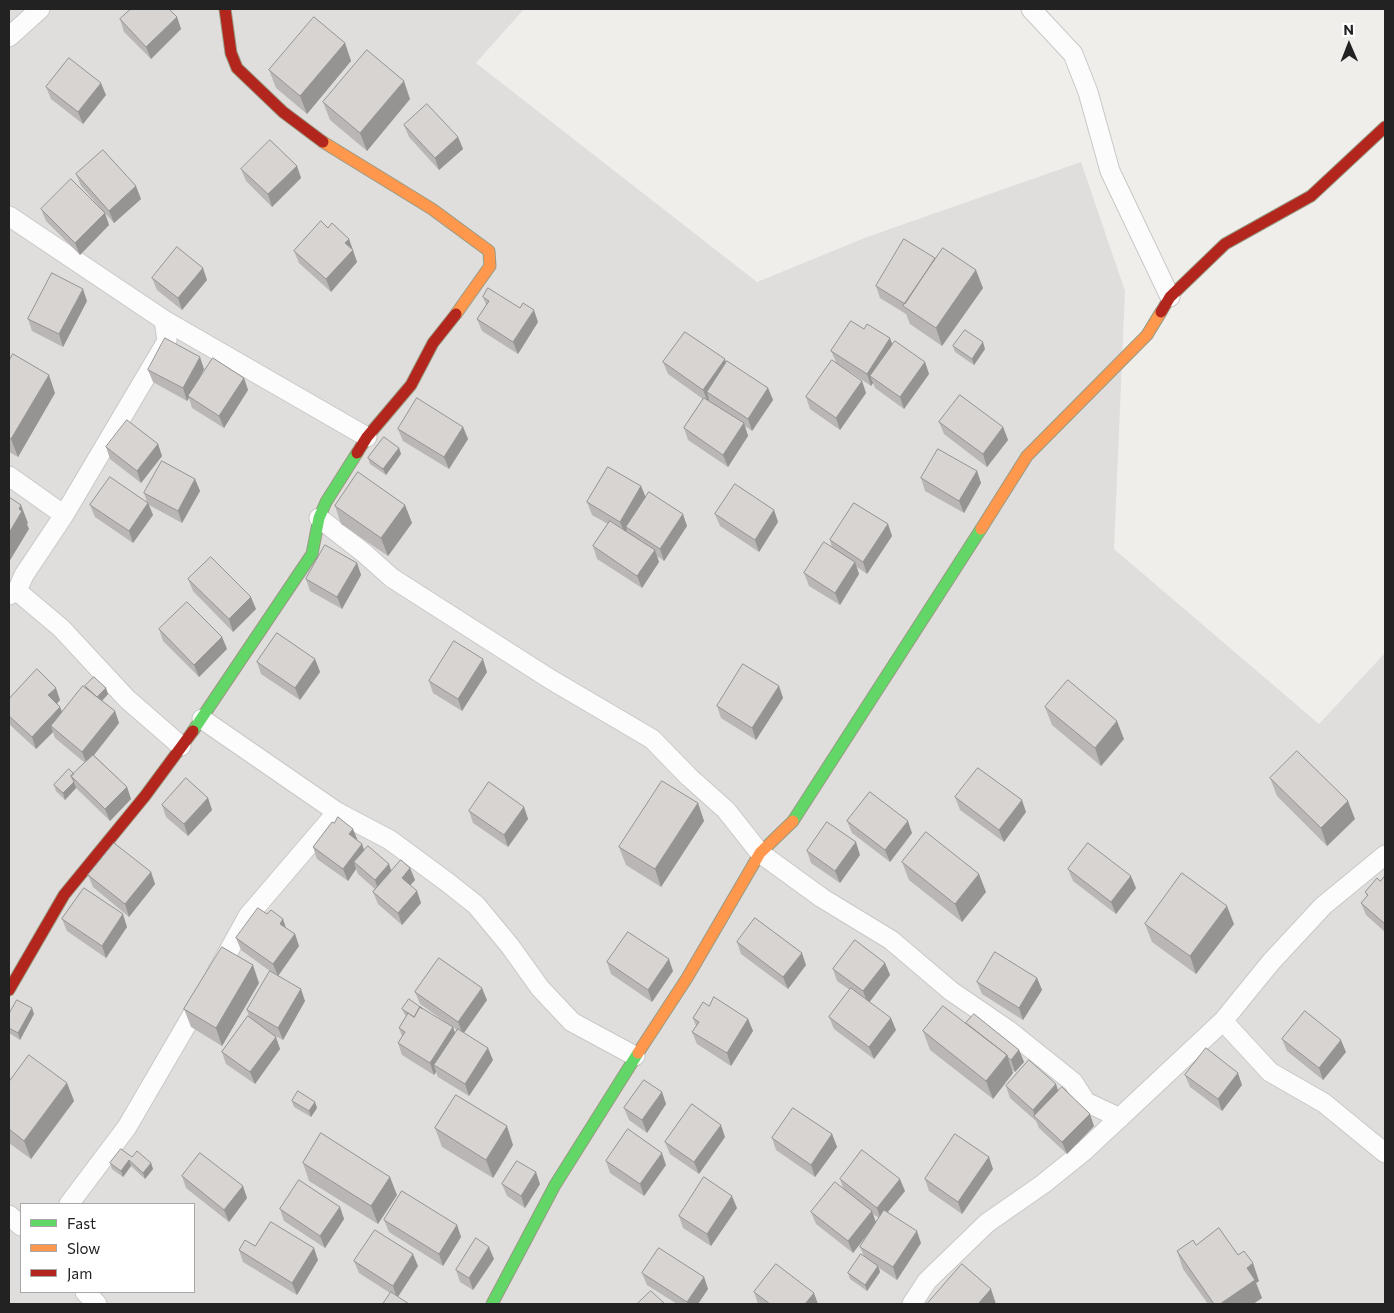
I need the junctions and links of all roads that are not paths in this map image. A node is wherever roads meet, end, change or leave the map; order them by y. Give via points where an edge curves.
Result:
1 (40, 9) edge
2 (225, 9) edge
3 (1031, 9) edge
4 (9, 37) edge
5 (1385, 127) edge
6 (9, 216) edge
7 (1170, 297) junction
8 (164, 320) junction
9 (367, 437) junction
10 (9, 476) edge
11 (64, 515) junction
12 (319, 518) junction
13 (13, 593) edge
14 (202, 719) junction
15 (181, 746) junction
16 (337, 812) junction
17 (760, 853) junction
18 (1385, 855) edge
19 (9, 990) edge
20 (1223, 1022) junction
21 (635, 1056) junction
22 (1120, 1118) junction
23 (1385, 1153) edge
24 (70, 1203) edge
25 (9, 1215) edge
26 (20, 1225) edge
27 (86, 1293) edge
28 (97, 1304) edge
29 (492, 1304) edge
30 (912, 1304) edge

1 - 4 street
2 - 9 street via 235,65 270,101 337,154 401,189 466,231 489,251 490,266 473,294 433,343 411,385
3 - 7 street via 1072,54 1088,92 1110,171
5 - 7 street via 1310,196 1225,244
6 - 8 street
7 - 17 street via 1147,335 1027,456 798,816
8 - 9 street
8 - 11 street via 167,341
9 - 12 street
10 - 11 street
11 - 13 street
12 - 14 street via 312,554
12 - 17 street via 392,578 550,679 652,739 726,810
13 - 15 street via 61,628 128,698
14 - 15 street
14 - 16 street
15 - 19 street via 145,796 64,895
16 - 21 street via 390,840 476,905 540,988 572,1022
16 - 24 street via 248,916 127,1127
17 - 21 street via 688,978
17 - 22 street via 822,898 890,940 950,991 1008,1030 1073,1082 1086,1102
18 - 20 street via 1323,906 1271,962
20 - 22 street
20 - 23 street via 1270,1072 1324,1103
21 - 29 street via 555,1185
22 - 30 street via 1071,1162 987,1222 927,1280
25 - 26 street
27 - 28 street

